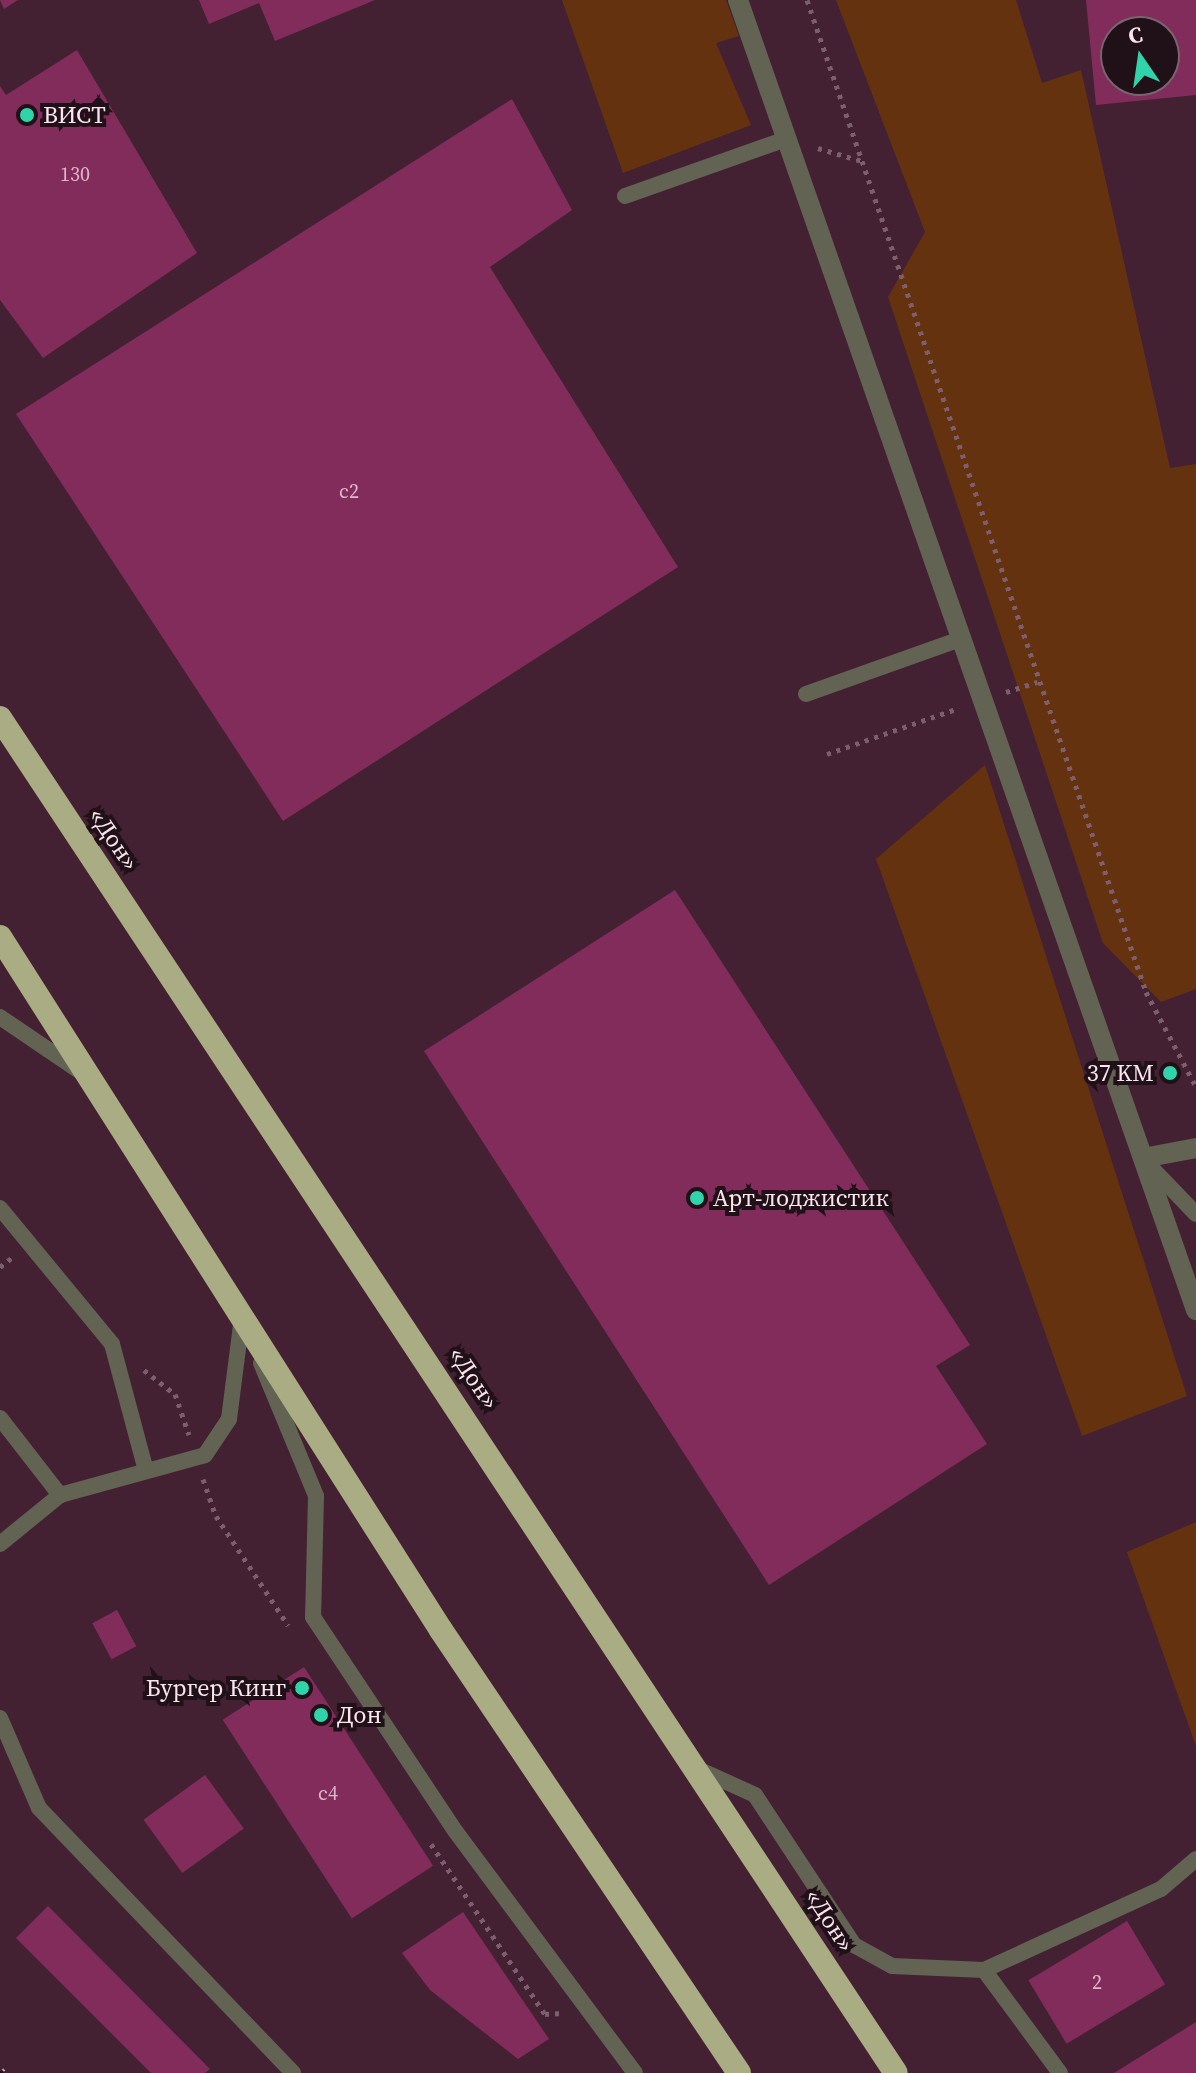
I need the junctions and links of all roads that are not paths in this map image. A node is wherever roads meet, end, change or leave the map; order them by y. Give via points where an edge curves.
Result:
1 (738, 0) edge
2 (786, 139) junction
3 (625, 196) dead end
4 (958, 640) junction
5 (806, 694) dead end
6 (0, 718) edge
7 (0, 937) edge
8 (0, 1017) edge
9 (89, 1077) junction
10 (1196, 1148) edge
11 (1143, 1158) junction
12 (0, 1208) edge
13 (1196, 1214) edge
14 (1196, 1310) edge
15 (242, 1317) junction
16 (0, 1418) edge
17 (146, 1471) junction
18 (60, 1495) junction
19 (0, 1544) edge
20 (0, 1718) edge
21 (700, 1770) junction
22 (1196, 1859) edge
23 (984, 1970) junction
24 (293, 2073) edge
25 (635, 2073) edge
26 (739, 2073) edge
27 (896, 2073) edge
28 (1060, 2073) edge

1 - 2 street
2 - 3 lane
2 - 4 street
4 - 5 lane
4 - 11 street
6 - 21 highway, «Дон»
7 - 9 highway
8 - 9 lane
9 - 15 highway
10 - 11 street
11 - 13 lane
11 - 14 street
12 - 17 lane via 112,1344
15 - 17 lane via 229,1419 205,1455
15 - 25 lane via 316,1496 313,1617 456,1832
15 - 26 highway via 441,1630
16 - 18 lane
17 - 18 lane
18 - 19 lane
20 - 24 lane via 39,1808
21 - 23 lane via 755,1795 854,1945 892,1966
21 - 27 highway, «Дон»
22 - 23 lane via 1161,1889
23 - 28 lane

